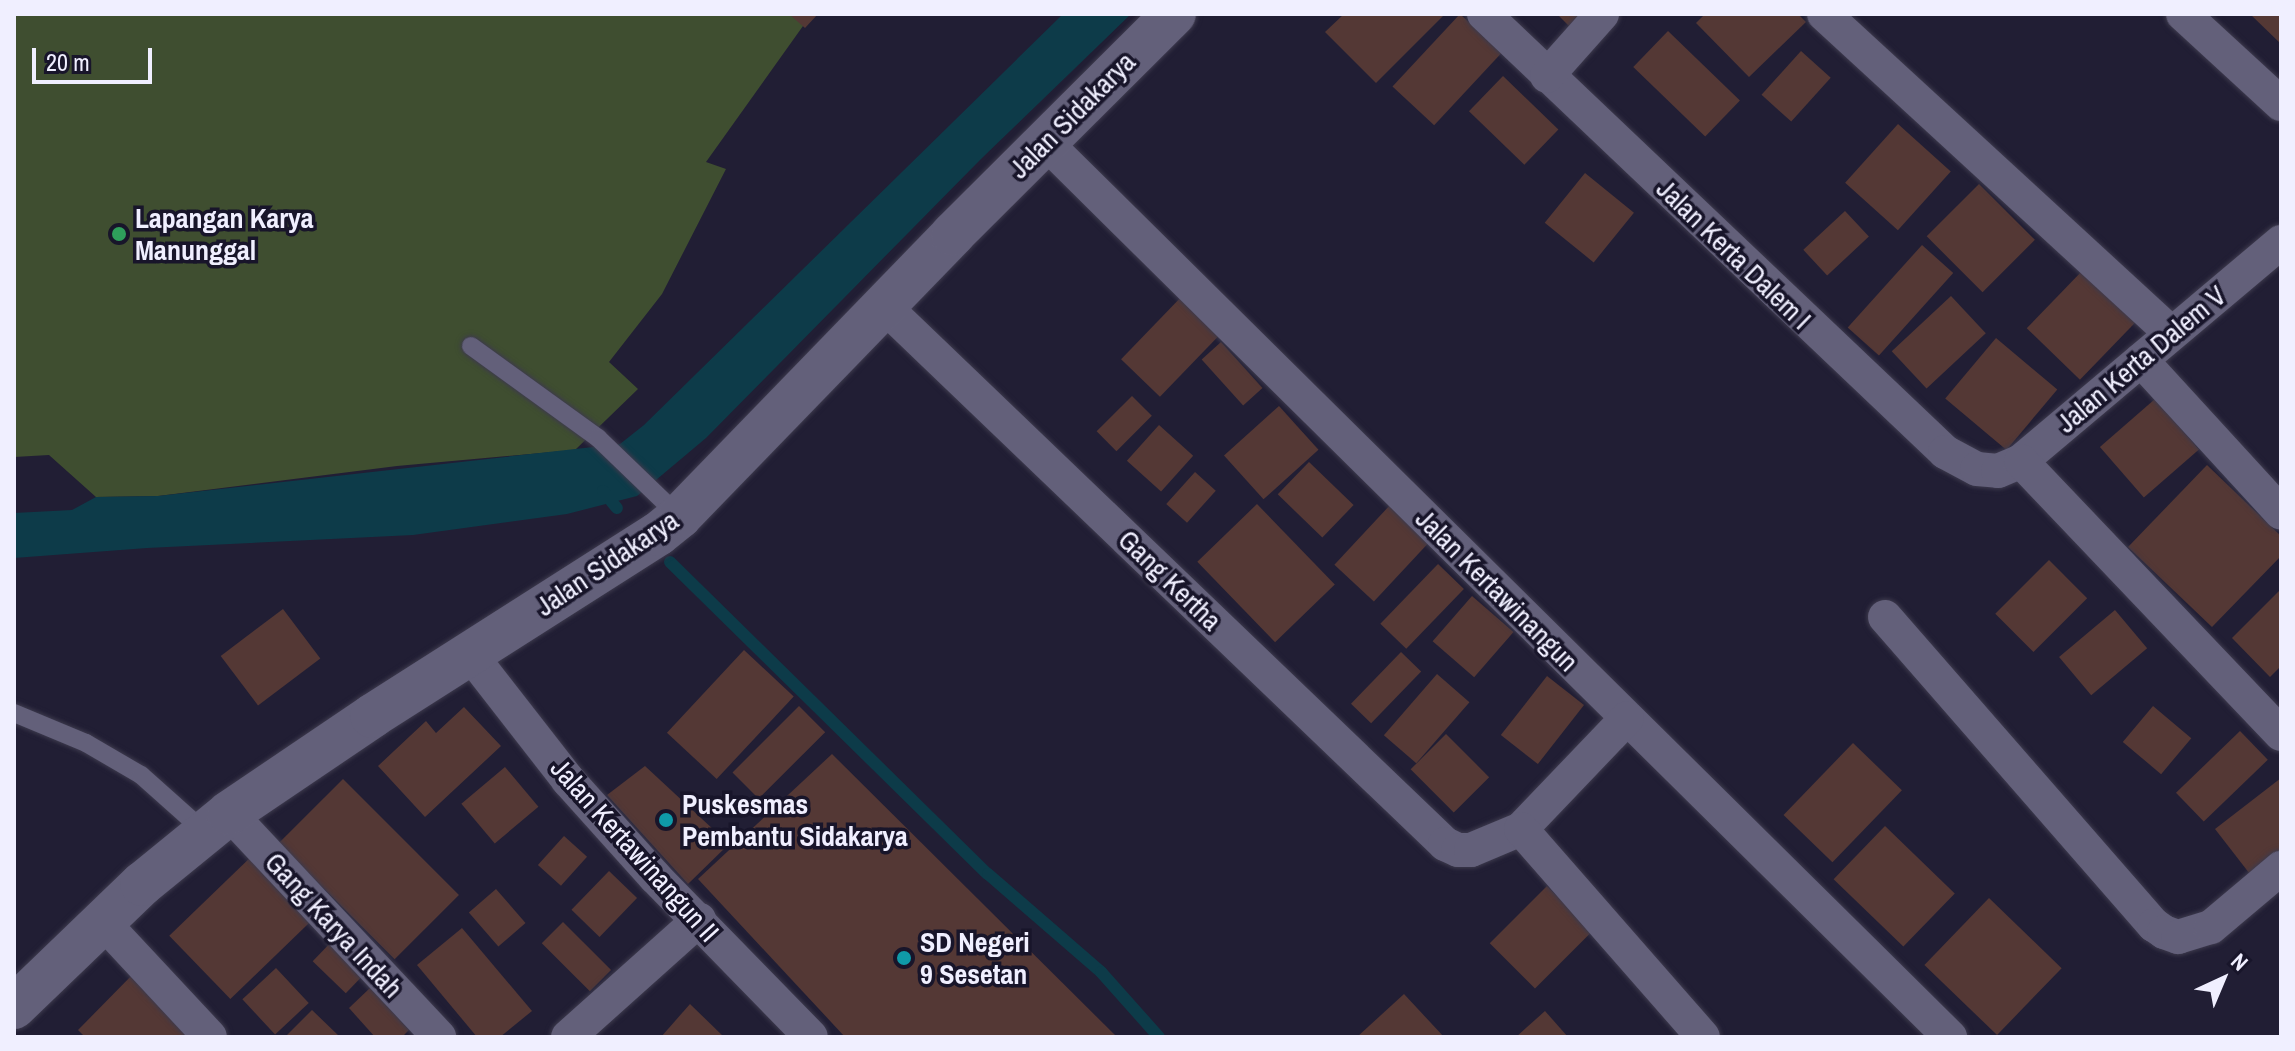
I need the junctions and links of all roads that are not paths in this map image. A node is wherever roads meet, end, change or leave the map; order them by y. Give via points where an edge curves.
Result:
1 (1174, 14) edge
2 (1484, 14) edge
3 (1602, 14) edge
4 (1824, 14) edge
5 (2183, 14) edge
6 (1547, 76) junction
7 (2281, 104) edge
8 (1045, 142) junction
9 (2281, 242) edge
10 (884, 306) junction
11 (2171, 333) junction
12 (471, 346) dead end
13 (2141, 360) junction
14 (2010, 466) junction
15 (668, 504) junction
16 (2281, 513) edge
17 (1885, 617) dead end
18 (470, 654) junction
19 (14, 713) edge
20 (1627, 718) junction
21 (2281, 734) edge
22 (217, 822) junction
23 (1521, 829) junction
24 (2281, 868) edge
25 (699, 920) junction
26 (102, 921) junction
27 (14, 1007) edge
28 (210, 1037) edge
29 (439, 1037) edge
30 (568, 1037) edge
31 (811, 1037) edge
32 (1703, 1037) edge
33 (1950, 1037) edge

1 - 8 street, Jalan Sidakarya
2 - 6 street, Jalan Kerta Dalem I
3 - 6 street
4 - 11 street
5 - 7 street
6 - 14 street, Jalan Kerta Dalem I via 1945,452 1968,466
8 - 10 street, Jalan Sidakarya
8 - 20 street, Jalan Kertawinangun
9 - 11 street, Jalan Kerta Dalem V
10 - 15 street, Jalan Sidakarya
10 - 23 street, Gang Kertha via 1445,844 1471,850
11 - 13 street, Jalan Kerta Dalem V
12 - 15 lane via 598,438
13 - 14 street, Jalan Kerta Dalem V
13 - 16 street
14 - 21 street
15 - 18 street, Jalan Sidakarya via 658,534
17 - 24 street via 2164,932 2178,937 2211,927
18 - 22 street, Jalan Sidakarya
18 - 25 street, Jalan Kertawinangun II via 568,780
19 - 22 lane via 86,743
20 - 23 street
20 - 33 street, Jalan Kertawinangun
22 - 26 street, Jalan Sidakarya
22 - 29 street, Gang Karya Indah
23 - 32 street
25 - 30 street
25 - 31 street, Jalan Kertawinangun II
26 - 27 street, Jalan Sidakarya
26 - 28 street

